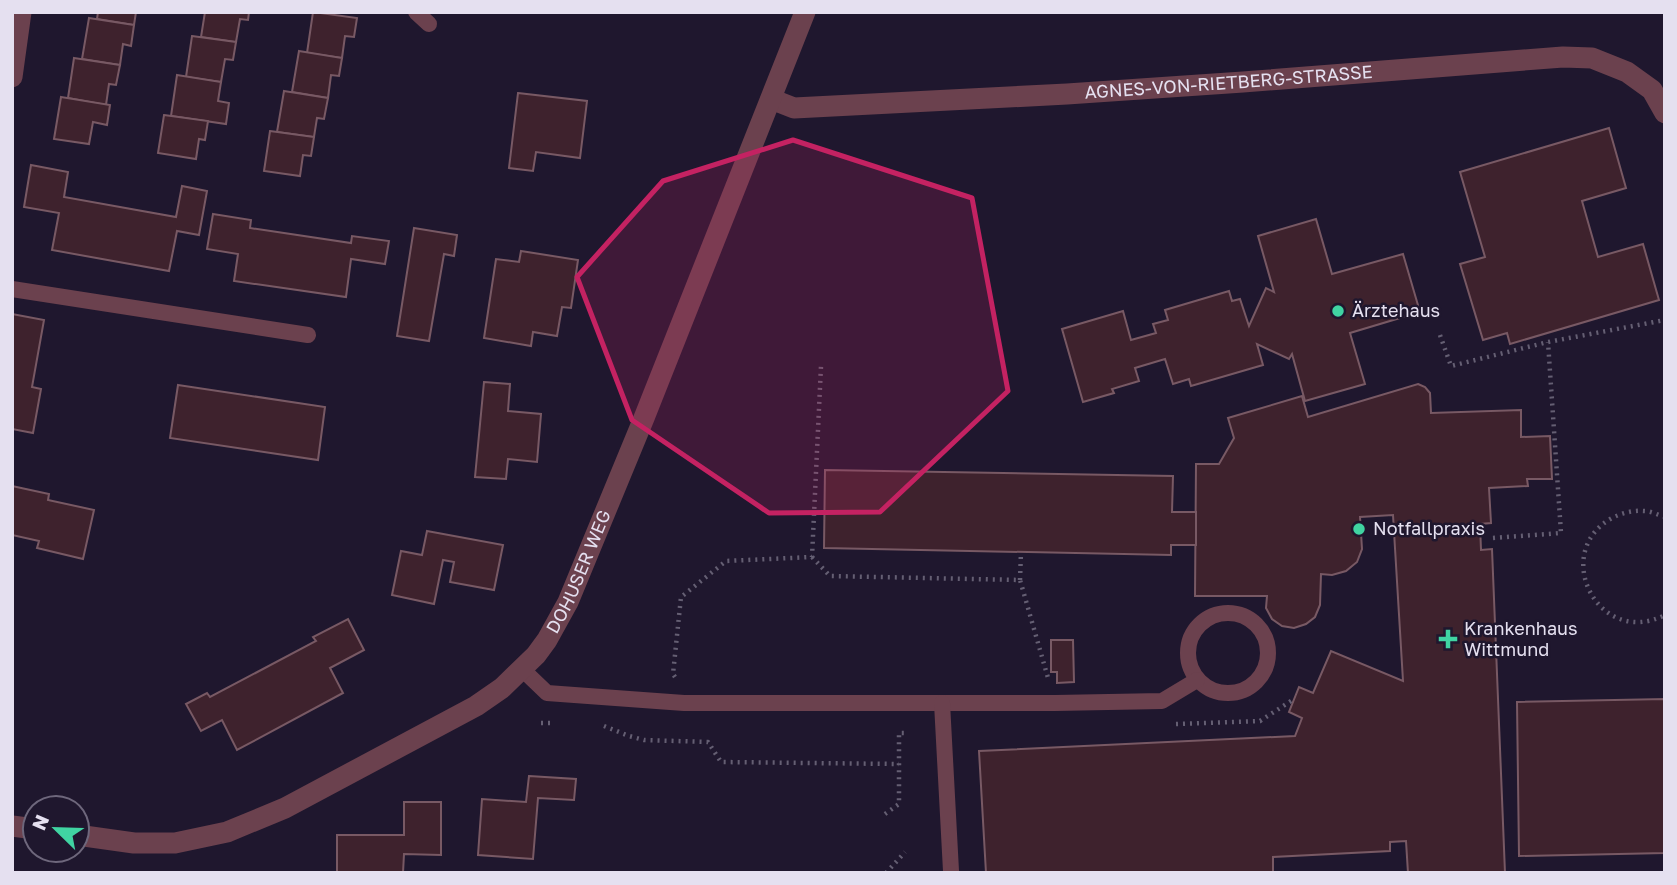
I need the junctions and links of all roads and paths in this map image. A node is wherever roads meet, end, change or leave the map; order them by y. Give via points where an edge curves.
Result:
1 (21, 12) edge
2 (416, 12) edge
3 (805, 12) edge
4 (429, 24) dead end
5 (12, 77) edge
6 (771, 99) junction
7 (1665, 113) edge
8 (12, 289) edge
9 (1665, 320) edge
10 (308, 335) dead end
11 (1440, 335) dead end
12 (1548, 342) junction
13 (821, 366) dead end
14 (1665, 517) edge
15 (1493, 538) dead end
16 (1021, 552) dead end
17 (812, 556) junction
18 (1020, 580) junction
19 (1665, 615) edge
20 (522, 669) junction
21 (1197, 680) junction
22 (684, 703) junction
23 (942, 703) junction
24 (1055, 703) junction
25 (541, 723) dead end
26 (554, 723) dead end
27 (595, 723) dead end
28 (899, 733) dead end
29 (899, 764) junction
30 (885, 814) dead end
31 (91, 837) edge
32 (905, 852) dead end
33 (951, 871) edge
34 (886, 873) edge

1 - 5 street
2 - 4 lane
3 - 6 street, DOHUSER WEG
6 - 7 street, AGNES-VON-RIETBERG-STRASSE via 808,108 1582,57 1627,72 1652,90
6 - 20 street, DOHUSER WEG via 568,602 547,640
8 - 10 lane
9 - 12 path
11 - 12 path via 1451,366
12 - 15 path via 1561,533
13 - 17 path
14 - 19 path via 1644,511 1622,513 1602,524 1589,541 1583,561 1585,583 1595,602 1612,616 1632,623
16 - 18 path
17 - 18 path via 830,576
17 - 22 path via 726,561 681,597 673,674
18 - 24 path
20 - 22 lane via 547,693
20 - 31 street, DOHUSER WEG via 476,706 285,808 227,832 175,843
21 - 21 lane via 1219,693 1231,694 1255,684 1263,674 1268,649 1259,626 1234,612 1207,618 1196,627 1187,654
21 - 24 lane via 1162,701
22 - 23 lane
23 - 24 lane
23 - 33 lane
25 - 26 path
27 - 29 path via 644,740 708,742 721,762
28 - 29 path
29 - 30 path via 899,804
32 - 34 path

